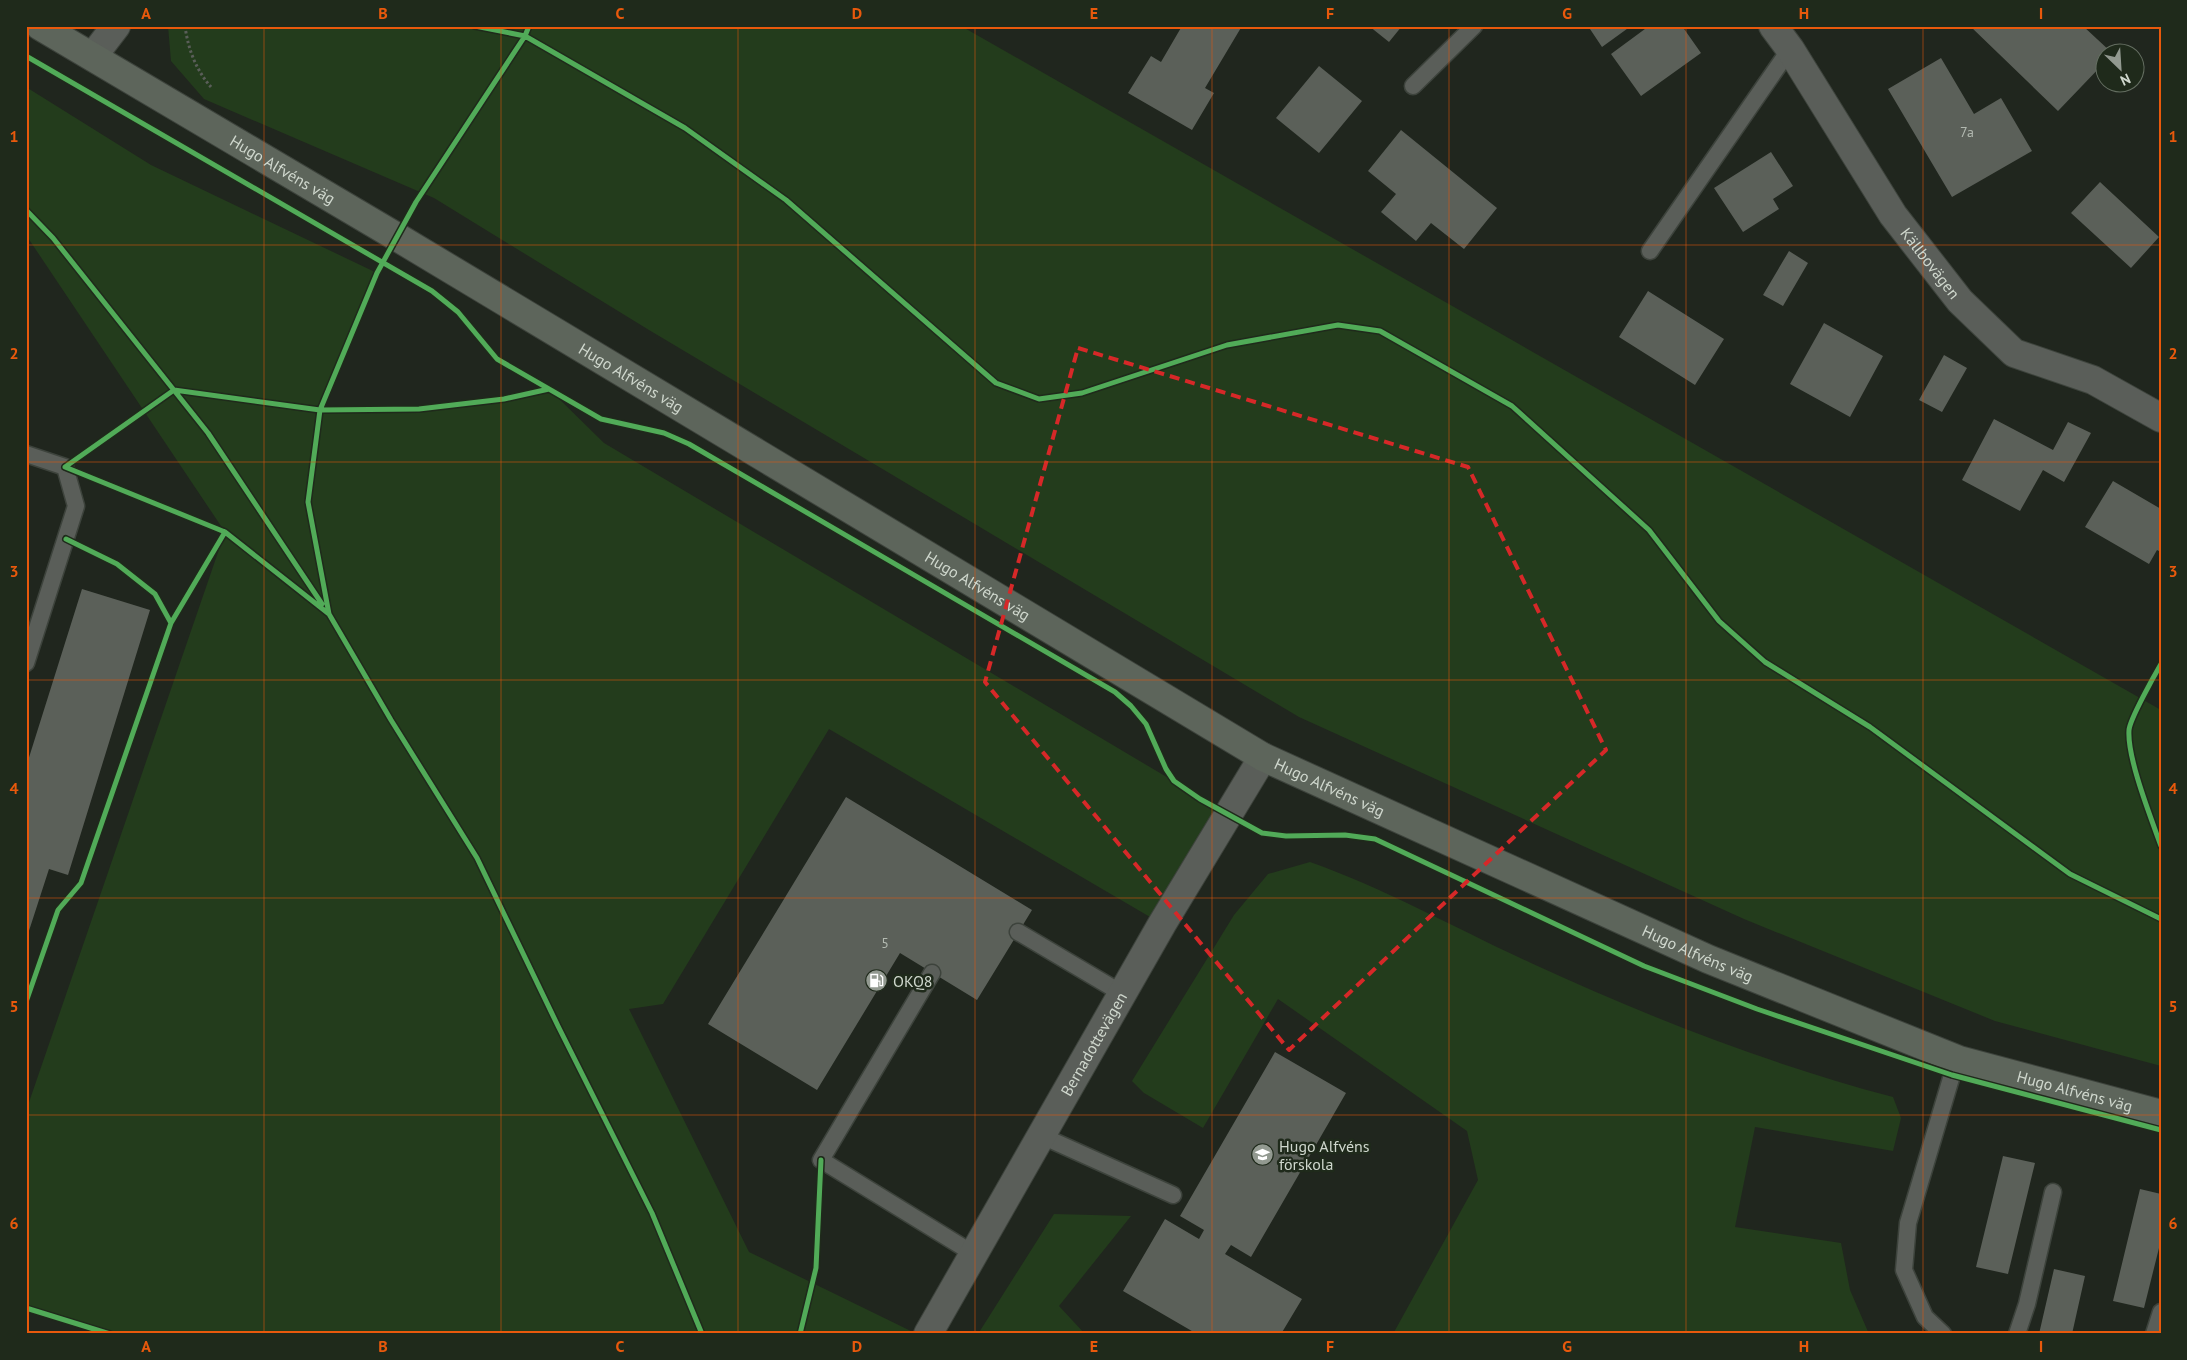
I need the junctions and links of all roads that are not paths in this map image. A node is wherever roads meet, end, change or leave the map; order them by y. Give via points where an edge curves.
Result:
1 (40, 26) edge
2 (116, 26) edge
3 (1474, 26) edge
4 (1773, 26) edge
5 (1790, 49) junction
6 (93, 56) junction
7 (1413, 86) dead end
8 (1650, 251) dead end
9 (2161, 418) edge
10 (26, 454) edge
11 (26, 663) edge
12 (1263, 757) junction
13 (1018, 932) dead end
14 (932, 973) dead end
15 (1123, 994) junction
16 (1959, 1060) junction
17 (2161, 1114) edge
18 (1042, 1136) junction
19 (2053, 1192) dead end
20 (1173, 1195) dead end
21 (974, 1254) junction
22 (2161, 1312) edge
23 (928, 1334) edge
24 (1943, 1334) edge
25 (2017, 1334) edge
26 (2154, 1334) edge

1 - 6 street, Hugo Alfvéns väg
2 - 6 street
3 - 7 lane
4 - 5 street, Källbovägen
5 - 8 lane
5 - 9 street, Källbovägen via 1893,215 1960,301 2014,354 2093,380
6 - 12 street, Hugo Alfvéns väg
10 - 11 lane via 65,467 76,506
12 - 15 street, Bernadottevägen
12 - 16 street, Hugo Alfvéns väg via 1708,959
13 - 15 lane
14 - 21 lane via 822,1160
15 - 18 street, Bernadottevägen
16 - 17 street, Hugo Alfvéns väg
16 - 24 lane via 1908,1223 1904,1270 1925,1317
18 - 20 lane
18 - 21 street, Bernadottevägen
19 - 25 lane
21 - 23 street, Bernadottevägen
22 - 26 lane

